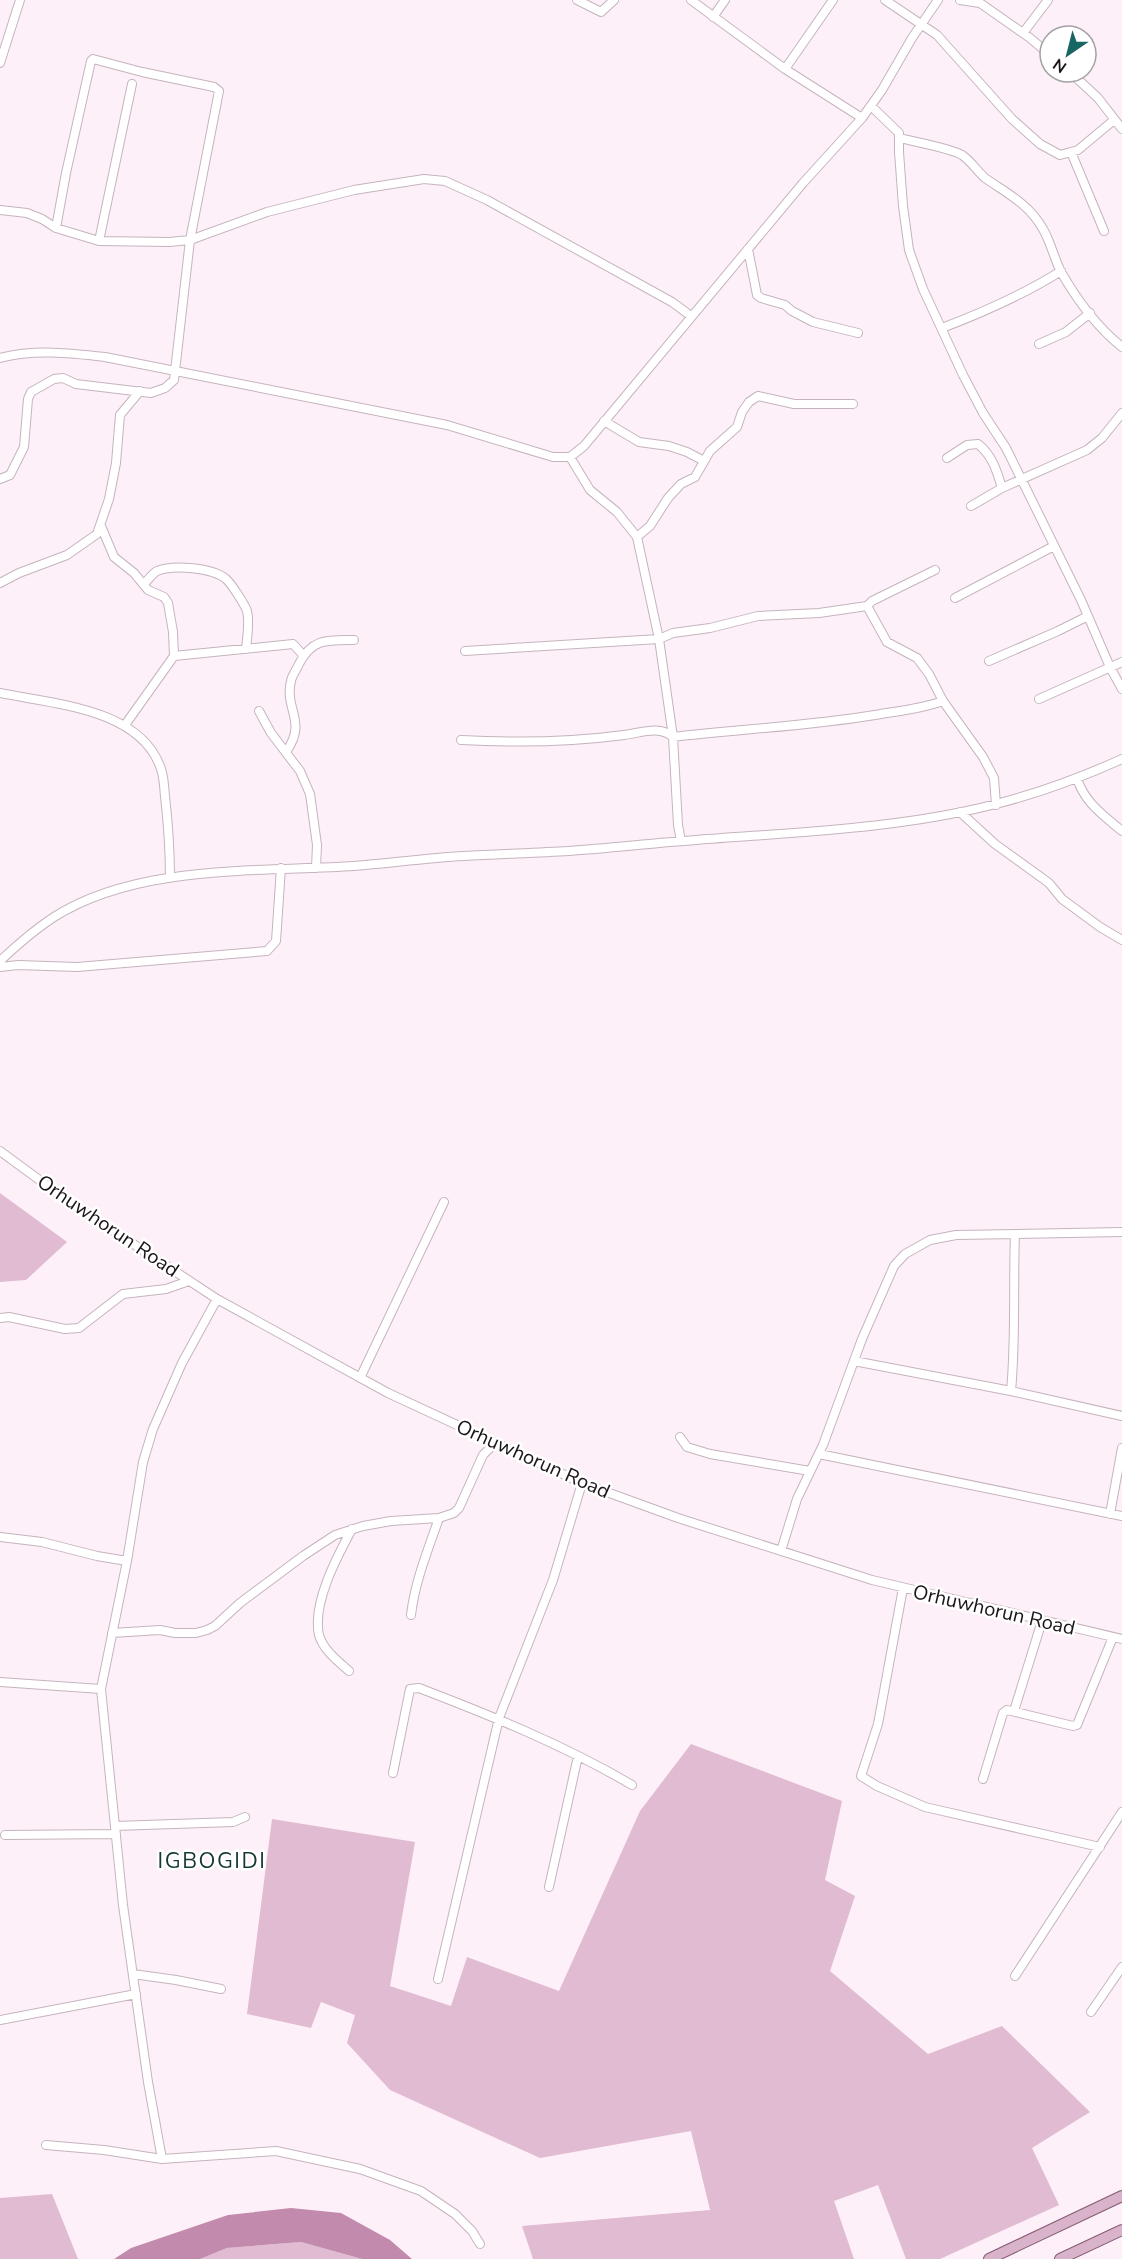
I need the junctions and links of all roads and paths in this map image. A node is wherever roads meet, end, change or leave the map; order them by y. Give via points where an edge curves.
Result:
1 (20, 0) edge
2 (577, 0) edge
3 (614, 0) edge
4 (691, 0) edge
5 (725, 0) edge
6 (833, 0) edge
7 (885, 0) edge
8 (938, 0) edge
9 (960, 0) edge
10 (1048, 0) edge
11 (713, 17) junction
12 (922, 24) junction
13 (1023, 33) junction
14 (1038, 45) edge
15 (0, 63) edge
16 (785, 69) junction
17 (132, 84) dead end
18 (1083, 84) edge
19 (871, 106) junction
20 (862, 118) junction
21 (1114, 120) junction
22 (1122, 129) edge
23 (900, 138) junction
24 (1071, 152) junction
25 (0, 210) edge
26 (56, 228) junction
27 (1104, 231) dead end
28 (99, 240) junction
29 (190, 240) junction
30 (748, 249) junction
31 (1061, 271) junction
32 (1090, 313) junction
33 (692, 316) junction
34 (942, 327) junction
35 (858, 333) dead end
36 (1040, 344) dead end
37 (1122, 347) edge
38 (0, 358) edge
39 (176, 372) junction
40 (140, 391) junction
41 (853, 404) dead end
42 (1122, 413) edge
43 (604, 421) junction
44 (570, 457) junction
45 (947, 458) dead end
46 (704, 461) junction
47 (0, 478) edge
48 (1022, 480) junction
49 (1002, 488) junction
50 (971, 506) dead end
51 (101, 526) junction
52 (637, 537) junction
53 (1053, 546) junction
54 (935, 570) dead end
55 (0, 583) edge
56 (144, 584) junction
57 (955, 598) dead end
58 (867, 606) junction
59 (1088, 616) junction
60 (659, 639) junction
61 (354, 640) dead end
62 (246, 649) junction
63 (465, 651) dead end
64 (174, 656) junction
65 (303, 656) junction
66 (989, 661) dead end
67 (1122, 662) edge
68 (1110, 668) junction
69 (1122, 689) edge
70 (0, 693) edge
71 (1040, 699) dead end
72 (943, 701) junction
73 (259, 711) dead end
74 (125, 725) junction
75 (673, 736) junction
76 (461, 740) dead end
77 (286, 752) junction
78 (1122, 759) edge
79 (1077, 778) junction
80 (996, 805) junction
81 (960, 813) junction
82 (1122, 831) edge
83 (681, 841) junction
84 (281, 868) junction
85 (316, 868) junction
86 (170, 878) junction
87 (1122, 940) edge
88 (0, 961) edge
89 (0, 967) edge
90 (0, 1151) edge
91 (444, 1202) dead end
92 (1122, 1232) edge
93 (1015, 1234) junction
94 (189, 1281) junction
95 (217, 1299) junction
96 (0, 1318) edge
97 (854, 1361) junction
98 (360, 1378) junction
99 (1011, 1391) junction
100 (1122, 1416) edge
101 (680, 1437) dead end
102 (494, 1444) junction
103 (1122, 1448) edge
104 (819, 1454) junction
105 (810, 1471) junction
106 (582, 1483) junction
107 (1110, 1514) junction
108 (1122, 1516) edge
109 (440, 1518) junction
110 (352, 1529) junction
111 (0, 1537) edge
112 (781, 1551) junction
113 (127, 1560) junction
114 (903, 1588) junction
115 (411, 1615) dead end
116 (1041, 1621) junction
117 (112, 1633) junction
118 (1118, 1638) edge
119 (349, 1671) dead end
120 (0, 1683) edge
121 (101, 1689) junction
122 (1014, 1711) junction
123 (499, 1718) junction
124 (578, 1756) junction
125 (393, 1773) dead end
126 (983, 1779) dead end
127 (632, 1785) dead end
128 (1122, 1812) edge
129 (246, 1817) dead end
130 (115, 1830) junction
131 (5, 1835) dead end
132 (1100, 1847) junction
133 (549, 1887) dead end
134 (1122, 1967) edge
135 (133, 1974) junction
136 (1015, 1976) dead end
137 (438, 1979) dead end
138 (221, 1989) dead end
139 (136, 1994) junction
140 (1091, 2012) dead end
141 (0, 2020) edge
142 (46, 2145) dead end
143 (162, 2159) junction
144 (1122, 2196) edge
145 (1122, 2230) edge
146 (480, 2244) dead end
147 (989, 2259) edge
148 (1060, 2259) edge

1 - 15 street
2 - 3 street via 601,12
4 - 11 street
5 - 11 street
6 - 16 street
7 - 12 street
8 - 12 street
9 - 13 street via 980,3
10 - 13 street
11 - 16 street
12 - 19 street
12 - 24 street via 1040,144 1060,155
13 - 14 street
16 - 20 street
17 - 28 street
18 - 21 street
19 - 20 street
19 - 23 street via 892,124
20 - 30 street
21 - 22 street
21 - 24 street
23 - 31 street via 962,156 984,177 1018,199 1043,230
23 - 34 street via 898,152 909,250
24 - 27 street
25 - 26 street via 27,213
26 - 28 street
26 - 29 street via 93,59 219,91
28 - 29 street
29 - 33 street via 267,212 354,190 424,179 446,181 488,200
29 - 39 street
30 - 33 street
30 - 35 street via 760,298 785,304 813,322
31 - 32 street
31 - 34 street via 986,312
32 - 36 street via 1066,332
32 - 37 street
33 - 43 street
34 - 48 street via 963,375
38 - 39 street via 35,352 70,353
39 - 40 street via 165,388 151,393
39 - 44 street via 447,425 554,457
40 - 47 street via 76,384 63,378 31,392 24,447 10,475
40 - 51 street via 120,414 116,463
41 - 46 street via 794,404 758,396 742,412 737,427
42 - 48 street via 1087,450
43 - 44 street
43 - 46 street via 639,442 669,446
44 - 52 street via 590,490 617,512
45 - 49 street via 967,445 978,444 994,464
46 - 52 street via 695,477 681,484
48 - 49 street
48 - 53 street
49 - 50 street
51 - 55 street via 97,534 67,555
51 - 56 street via 114,557
52 - 60 street
53 - 57 street
53 - 59 street
54 - 58 street
56 - 62 street via 157,572 169,569 202,570 228,580 246,609
56 - 64 street via 168,603
58 - 60 street via 758,616
58 - 72 street via 887,642 917,658
59 - 66 street
59 - 68 street
60 - 63 street
60 - 75 street
61 - 65 street via 319,642
62 - 64 street
62 - 65 street via 293,644
64 - 74 street
65 - 77 street via 291,679 296,733
67 - 68 street
68 - 69 street
68 - 71 street
70 - 74 street via 97,713
72 - 75 street via 835,722
72 - 80 street via 994,778
73 - 77 street
74 - 86 street via 155,754 162,771
75 - 76 street via 657,730 506,742
75 - 83 street
77 - 85 street via 310,794
78 - 79 street
79 - 80 street
79 - 82 street via 1089,802
80 - 81 street
81 - 83 street via 878,825
81 - 87 street via 1049,883 1062,899
83 - 85 street
84 - 85 street
84 - 86 street
84 - 89 street via 276,941 267,951 77,967
86 - 88 street via 121,887 86,900 25,936
90 - 94 street, Orhuwhorun Road
91 - 98 street
92 - 93 street
93 - 97 street via 956,1235 930,1240 905,1254 894,1266
93 - 99 street
94 - 95 street, Orhuwhorun Road
94 - 96 street via 123,1293 79,1328
95 - 98 street, Orhuwhorun Road
95 - 113 street via 182,1363 153,1429 143,1462
97 - 99 street
97 - 104 street
98 - 102 street, Orhuwhorun Road
99 - 100 street
101 - 105 street via 687,1447 710,1454
102 - 106 street, Orhuwhorun Road
102 - 109 street via 483,1455 459,1508
103 - 107 street
104 - 105 street
104 - 107 street
105 - 112 street
106 - 112 street, Orhuwhorun Road
106 - 123 street via 553,1580
107 - 108 street
109 - 110 street via 391,1521
109 - 115 street via 419,1573
110 - 117 street via 303,1556 207,1630
110 - 119 street via 325,1586 319,1623 324,1645
111 - 113 street
112 - 114 street, Orhuwhorun Road
113 - 117 street
114 - 116 street, Orhuwhorun Road
114 - 132 street via 878,1724 861,1776 925,1807
116 - 118 street, Orhuwhorun Road
116 - 122 street
117 - 121 street
118 - 122 street via 1077,1725
120 - 121 street
121 - 130 street
122 - 126 street via 1003,1713
123 - 124 street
123 - 125 street via 419,1688 410,1689
123 - 137 street
124 - 127 street
124 - 133 street
128 - 132 street
129 - 130 street via 232,1822
130 - 131 street
130 - 135 street
132 - 136 street
134 - 140 street
135 - 138 street
135 - 139 street
139 - 141 street
139 - 143 street
142 - 143 street
143 - 146 street via 276,2151 360,2169 421,2191 455,2214
144 - 147 main road
145 - 148 main road

